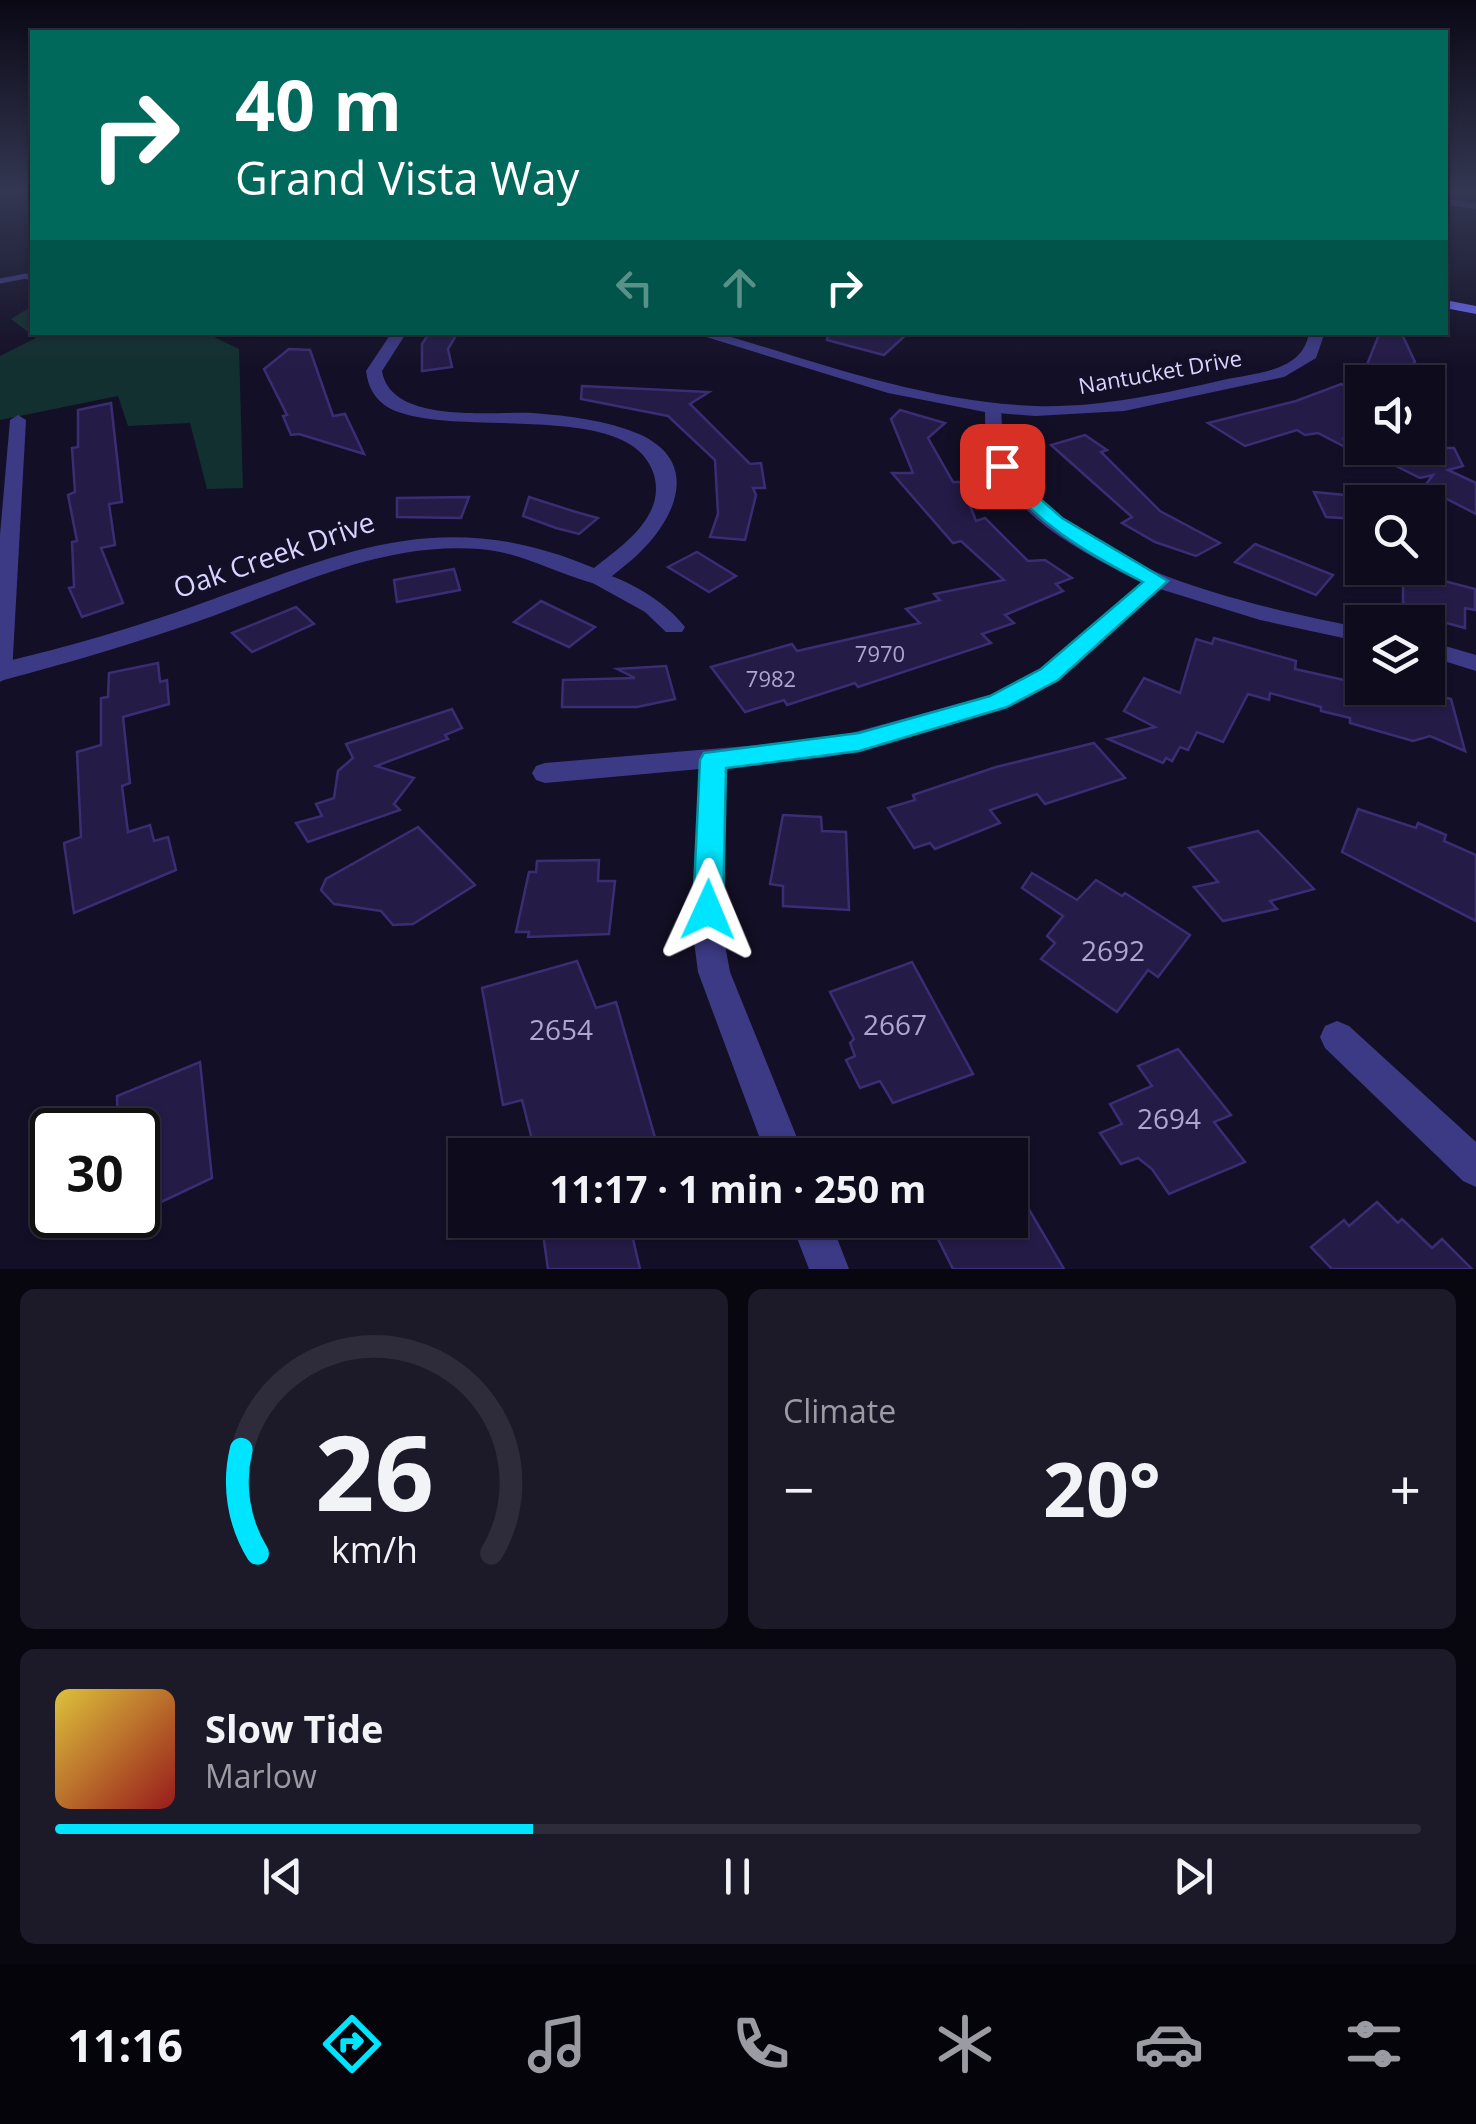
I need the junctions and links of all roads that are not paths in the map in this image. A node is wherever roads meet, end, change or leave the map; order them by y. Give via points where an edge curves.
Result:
1 (30, 278) edge
2 (0, 281) edge
3 (1448, 305) edge
4 (1476, 310) edge
5 (398, 335) edge
6 (708, 335) edge
7 (1317, 335) edge
8 (993, 408) junction
9 (18, 420) dead end
10 (596, 577) junction
11 (1158, 581) junction
12 (674, 628) dead end
13 (1345, 632) edge
14 (1445, 653) edge
15 (1476, 663) edge
16 (0, 673) edge
17 (713, 760) junction
18 (545, 773) dead end
19 (1337, 1038) dead end
20 (778, 1138) edge
21 (1476, 1168) edge
22 (817, 1238) edge
23 (829, 1269) edge

1 - 2 lane
3 - 4 main road
5 - 10 street via 374,371 376,388 397,405 462,418 582,423 614,430 656,456 667,474 665,508 643,538
6 - 8 street, Nantucket Drive via 928,397
7 - 8 street, Nantucket Drive via 1311,355 1262,377 1097,409
8 - 11 street via 1002,466 1022,493 1101,552
9 - 16 street
10 - 12 street, Oak Creek Drive via 653,607
10 - 16 street, Oak Creek Drive via 485,543 400,545
11 - 13 street via 1246,612
11 - 17 street via 1050,675 999,702 859,742
14 - 15 street
17 - 18 street
17 - 20 street via 708,903 714,972
19 - 21 street
22 - 23 street

